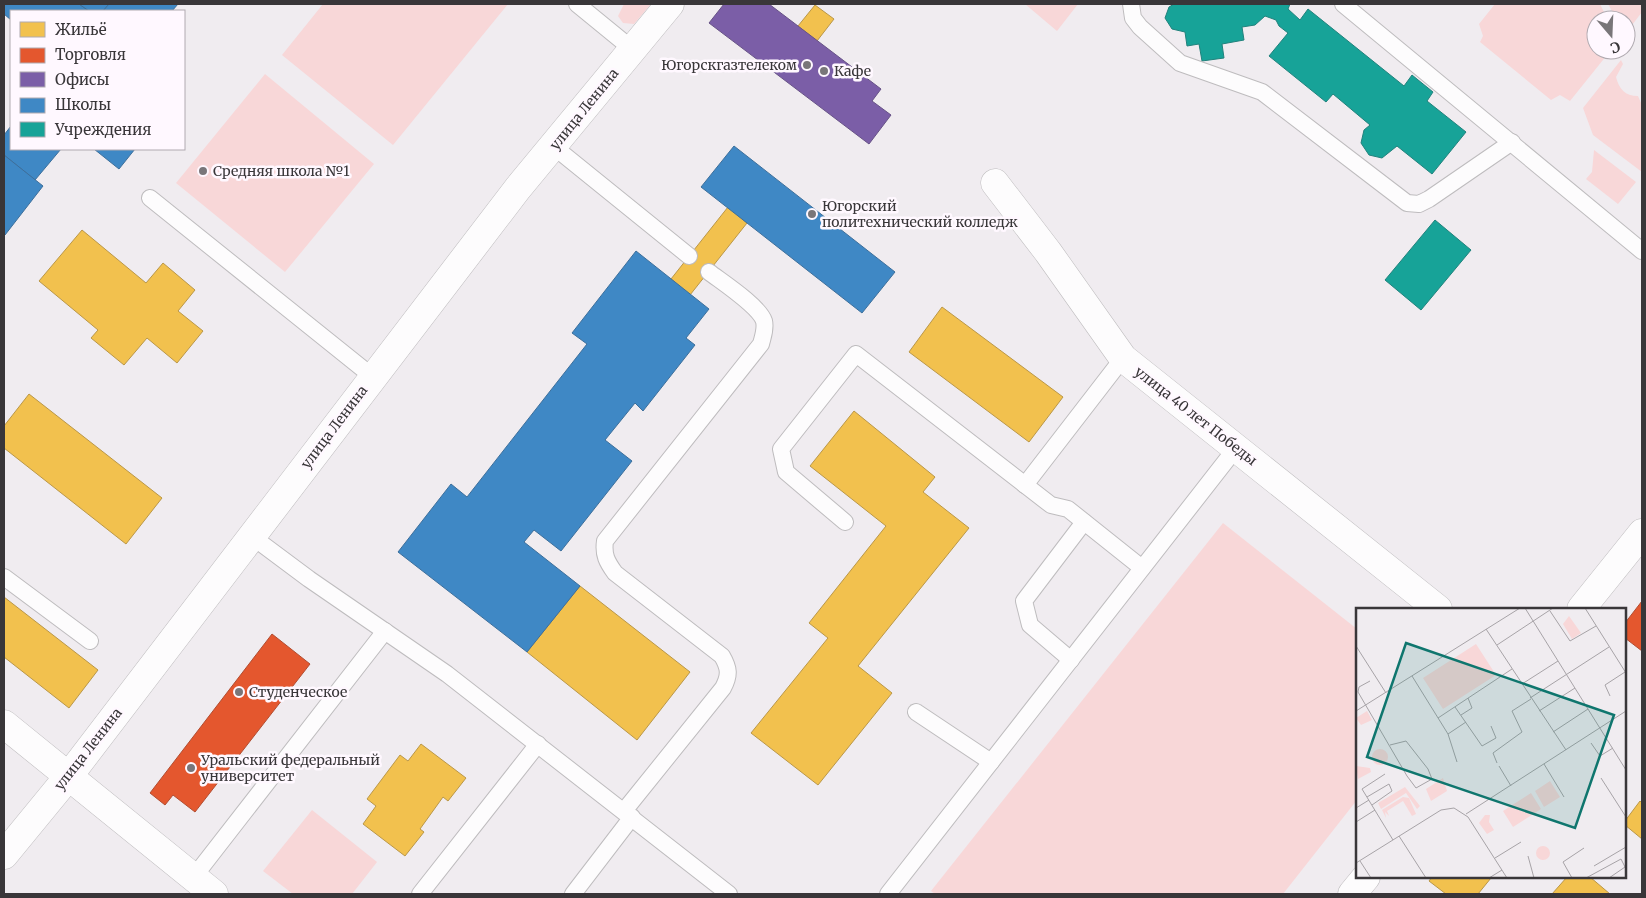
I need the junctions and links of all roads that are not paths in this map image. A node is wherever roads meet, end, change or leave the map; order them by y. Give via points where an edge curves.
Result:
1 (577, 4) edge
2 (670, 4) edge
3 (1131, 4) edge
4 (1343, 4) edge
5 (632, 49) junction
6 (1512, 142) junction
7 (553, 146) junction
8 (995, 183) dead end
9 (150, 198) dead end
10 (1642, 251) edge
11 (689, 256) dead end
12 (709, 272) dead end
13 (1123, 358) junction
14 (373, 377) junction
15 (1236, 448) junction
16 (1025, 485) junction
17 (845, 522) dead end
18 (1084, 522) junction
19 (1642, 533) edge
20 (250, 535) junction
21 (1142, 568) junction
22 (4, 577) edge
23 (1437, 608) edge
24 (1582, 608) edge
25 (385, 631) junction
26 (90, 641) dead end
27 (1071, 660) junction
28 (916, 712) dead end
29 (4, 724) edge
30 (538, 744) junction
31 (991, 762) junction
32 (68, 776) junction
33 (628, 814) junction
34 (4, 855) edge
35 (1365, 878) edge
36 (203, 886) edge
37 (726, 893) edge
38 (420, 894) edge
39 (573, 894) edge
40 (888, 894) edge
41 (1352, 894) edge

1 - 5 lane
2 - 5 street, улица Ленина
3 - 6 lane via 1133,18 1140,27 1180,63 1262,92 1407,203 1419,204 1429,199
4 - 6 lane
5 - 7 street, улица Ленина
6 - 10 lane
7 - 11 lane
7 - 14 street, улица Ленина
8 - 13 street, улица 40 лет Победы
9 - 14 lane
12 - 33 lane via 756,310 764,320 765,333 760,344 605,541 604,552 607,563 616,573 722,656 728,667 728,677
13 - 15 street, улица 40 лет Победы
13 - 16 lane
14 - 20 street, улица Ленина
15 - 21 lane
15 - 23 street, улица 40 лет Победы
16 - 17 lane via 856,354 781,449 786,472
16 - 18 lane via 1051,505 1068,509
18 - 21 lane
18 - 27 lane via 1024,601 1030,626
19 - 24 street
20 - 25 lane
20 - 32 street, улица Ленина
21 - 27 lane
22 - 26 lane
25 - 30 lane
25 - 36 lane
27 - 31 lane
28 - 31 lane
29 - 32 street
30 - 33 lane
30 - 38 lane
31 - 40 lane
32 - 34 street, улица Ленина
32 - 36 street
33 - 37 lane
33 - 39 lane
35 - 41 street

